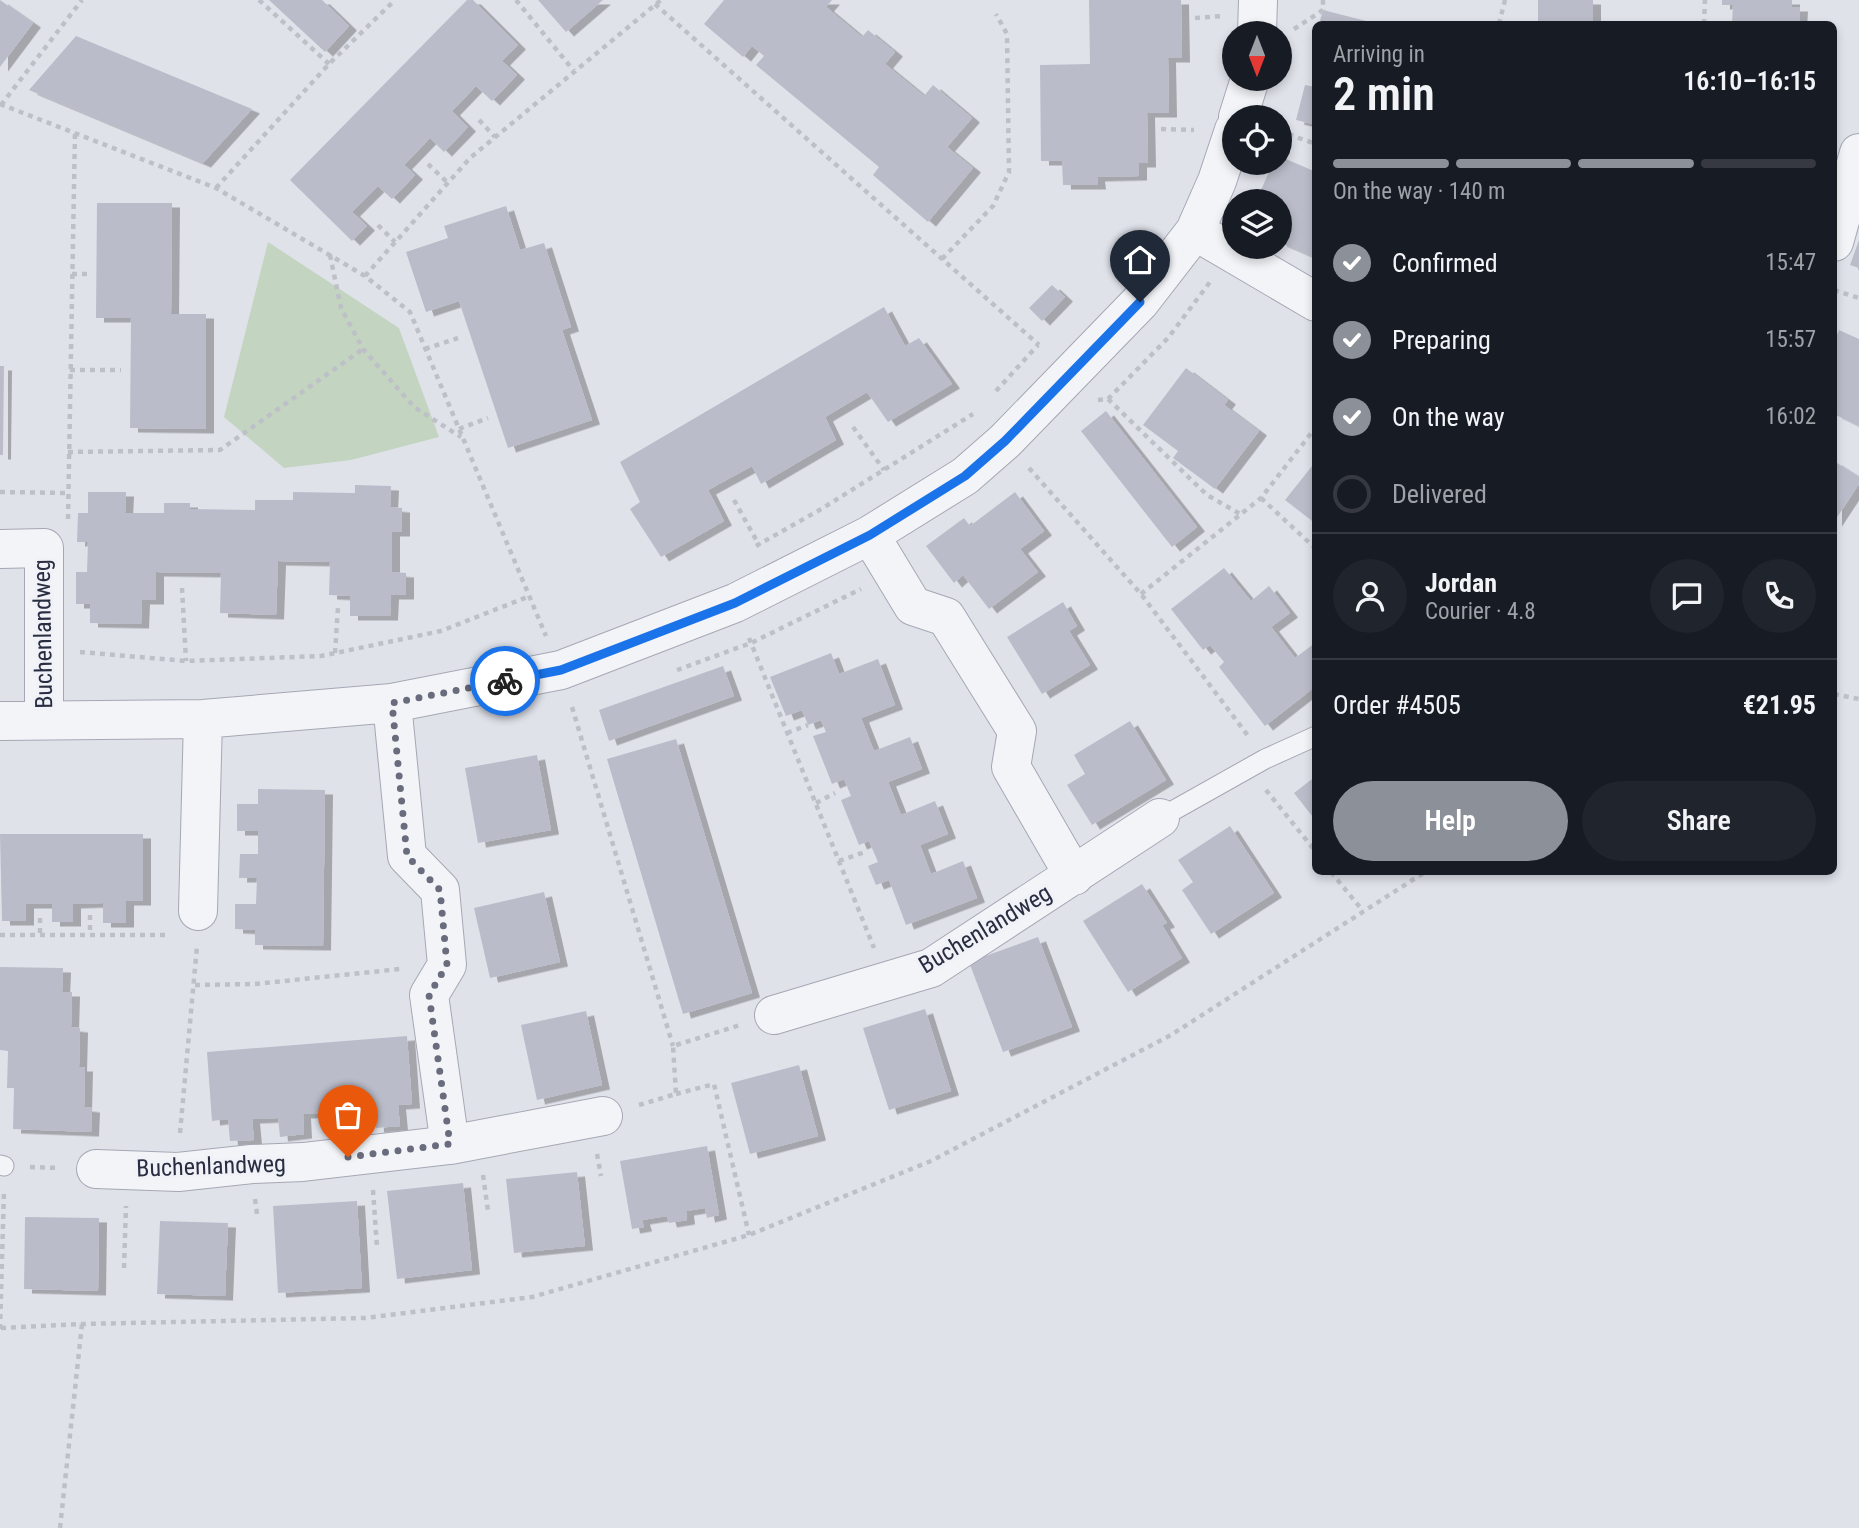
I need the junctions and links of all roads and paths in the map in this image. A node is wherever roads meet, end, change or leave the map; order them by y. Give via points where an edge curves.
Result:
1 (82, 0) edge
2 (259, 0) edge
3 (395, 0) edge
4 (516, 0) edge
5 (662, 0) edge
6 (1258, 0) edge
7 (1324, 0) edge
8 (1505, 0) edge
9 (1705, 0) edge
10 (655, 4) junction
11 (996, 14) dead end
12 (1268, 21) edge
13 (1500, 21) edge
14 (1704, 21) edge
15 (1292, 25) edge
16 (329, 64) junction
17 (574, 71) junction
18 (1, 105) edge
19 (479, 120) dead end
20 (75, 131) junction
21 (1292, 136) edge
22 (495, 137) junction
23 (1312, 143) edge
24 (1859, 153) edge
25 (428, 164) dead end
26 (1222, 166) edge
27 (447, 183) junction
28 (216, 188) junction
29 (379, 225) dead end
30 (1195, 231) junction
31 (1837, 231) edge
32 (395, 242) junction
33 (330, 255) junction
34 (942, 259) junction
35 (72, 274) junction
36 (92, 274) dead end
37 (365, 276) junction
38 (1837, 291) edge
39 (1859, 298) edge
40 (1312, 300) edge
41 (458, 338) dead end
42 (1038, 345) junction
43 (363, 349) junction
44 (425, 349) junction
45 (70, 370) junction
46 (121, 370) dead end
47 (1068, 377) junction
48 (994, 393) dead end
49 (1108, 399) dead end
50 (976, 412) dead end
51 (488, 418) dead end
52 (853, 427) dead end
53 (459, 429) junction
54 (1312, 432) edge
55 (461, 437) junction
56 (1005, 441) junction
57 (68, 452) junction
58 (884, 470) junction
59 (0, 492) edge
60 (68, 493) junction
61 (1261, 498) junction
62 (734, 500) dead end
63 (1240, 514) junction
64 (68, 533) dead end
65 (870, 535) junction
66 (759, 545) junction
67 (1312, 545) edge
68 (0, 549) edge
69 (748, 551) dead end
70 (182, 587) dead end
71 (1141, 594) junction
72 (530, 596) junction
73 (735, 603) junction
74 (338, 607) dead end
75 (43, 651) junction
76 (335, 653) junction
77 (186, 661) junction
78 (561, 670) junction
79 (1837, 695) edge
80 (1859, 699) edge
81 (392, 703) junction
82 (203, 719) junction
83 (44, 720) junction
84 (0, 721) edge
85 (808, 725) dead end
86 (787, 733) junction
87 (1312, 738) edge
88 (1257, 764) junction
89 (835, 793) dead end
90 (816, 803) junction
91 (1160, 818) joint
92 (1312, 846) edge
93 (865, 852) dead end
94 (839, 861) junction
95 (1333, 875) edge
96 (1419, 875) edge
97 (1074, 876) junction
98 (1363, 911) junction
99 (90, 915) dead end
100 (40, 918) dead end
101 (198, 923) junction
102 (0, 934) edge
103 (40, 934) junction
104 (90, 934) junction
105 (887, 981) junction
106 (195, 985) junction
107 (429, 995) junction
108 (774, 1015) joint
109 (673, 1046) junction
110 (676, 1094) junction
111 (603, 1116) joint
112 (450, 1144) junction
113 (371, 1154) junction
114 (2, 1166) edge
115 (111, 1169) junction
116 (178, 1172) junction
117 (749, 1235) junction
118 (377, 1247) dead end
119 (124, 1268) dead end
120 (82, 1324) junction
121 (1, 1329) edge
122 (60, 1528) edge

1 - 18 path
2 - 16 path
3 - 16 path
4 - 17 path
5 - 10 path
6 - 12 street
7 - 15 path via 1323,10
8 - 13 path
9 - 14 path
10 - 17 path
10 - 34 path
11 - 34 path via 1007,34 1009,172 993,206
16 - 28 path
17 - 22 path
18 - 20 path
19 - 22 path
20 - 28 path
20 - 35 path
21 - 23 path
22 - 27 path
24 - 31 street
25 - 27 path
26 - 30 street, Buchenlandweg
27 - 32 path
28 - 33 path
29 - 32 path
30 - 40 street
30 - 47 street, Buchenlandweg via 1140,302
32 - 37 path
33 - 37 path
33 - 43 path via 341,307
34 - 42 path
35 - 36 path
35 - 45 path
37 - 44 path via 410,312
38 - 39 path
41 - 44 path
42 - 47 path
42 - 48 path
43 - 55 path via 414,407
43 - 57 path via 220,450
44 - 53 path
45 - 46 path
45 - 57 path
47 - 56 street, Buchenlandweg
49 - 63 path via 1207,495
50 - 58 path
51 - 53 path
52 - 58 path
53 - 55 path
54 - 61 path
55 - 72 path
56 - 65 street, Buchenlandweg via 965,476
56 - 71 path
57 - 60 path
58 - 66 path
59 - 60 path
60 - 64 path
61 - 63 path
61 - 67 path
62 - 66 path
63 - 71 path
65 - 73 street, Buchenlandweg
65 - 97 street, Buchenlandweg via 913,606 946,617 1017,731 1011,767
66 - 69 path
68 - 75 street, Buchenlandweg via 44,548
70 - 77 path
71 - 88 path
72 - 76 path via 441,631
72 - 78 path
73 - 78 street, Buchenlandweg
73 - 86 path
74 - 76 path
75 - 77 path
75 - 83 street, Buchenlandweg
76 - 77 path
78 - 81 street, Buchenlandweg
78 - 109 path
79 - 80 path
81 - 82 street, Buchenlandweg
81 - 107 street via 407,856 440,890 447,965
82 - 83 street, Buchenlandweg
82 - 101 street
83 - 84 street, Buchenlandweg
85 - 86 path
86 - 90 path
87 - 88 lane
88 - 91 lane
88 - 92 path
89 - 90 path
90 - 94 path
91 - 97 street, Buchenlandweg
93 - 94 path
94 - 105 path
95 - 98 path
96 - 98 path
97 - 105 street, Buchenlandweg via 931,968
98 - 117 path via 1171,1035 930,1161
99 - 104 path
100 - 103 path
101 - 104 path
101 - 106 path
102 - 103 path
103 - 104 path
105 - 108 street, Buchenlandweg
106 - 107 path via 255,984 410,968
106 - 116 path
107 - 112 street
108 - 109 path
109 - 110 path
110 - 111 path
110 - 117 path via 714,1084
111 - 112 street, Buchenlandweg
112 - 113 street, Buchenlandweg
113 - 116 street, Buchenlandweg
113 - 118 path
114 - 115 path
114 - 121 path
115 - 116 street, Buchenlandweg
115 - 119 path
117 - 120 path via 532,1297 365,1318
120 - 121 path
120 - 122 path

